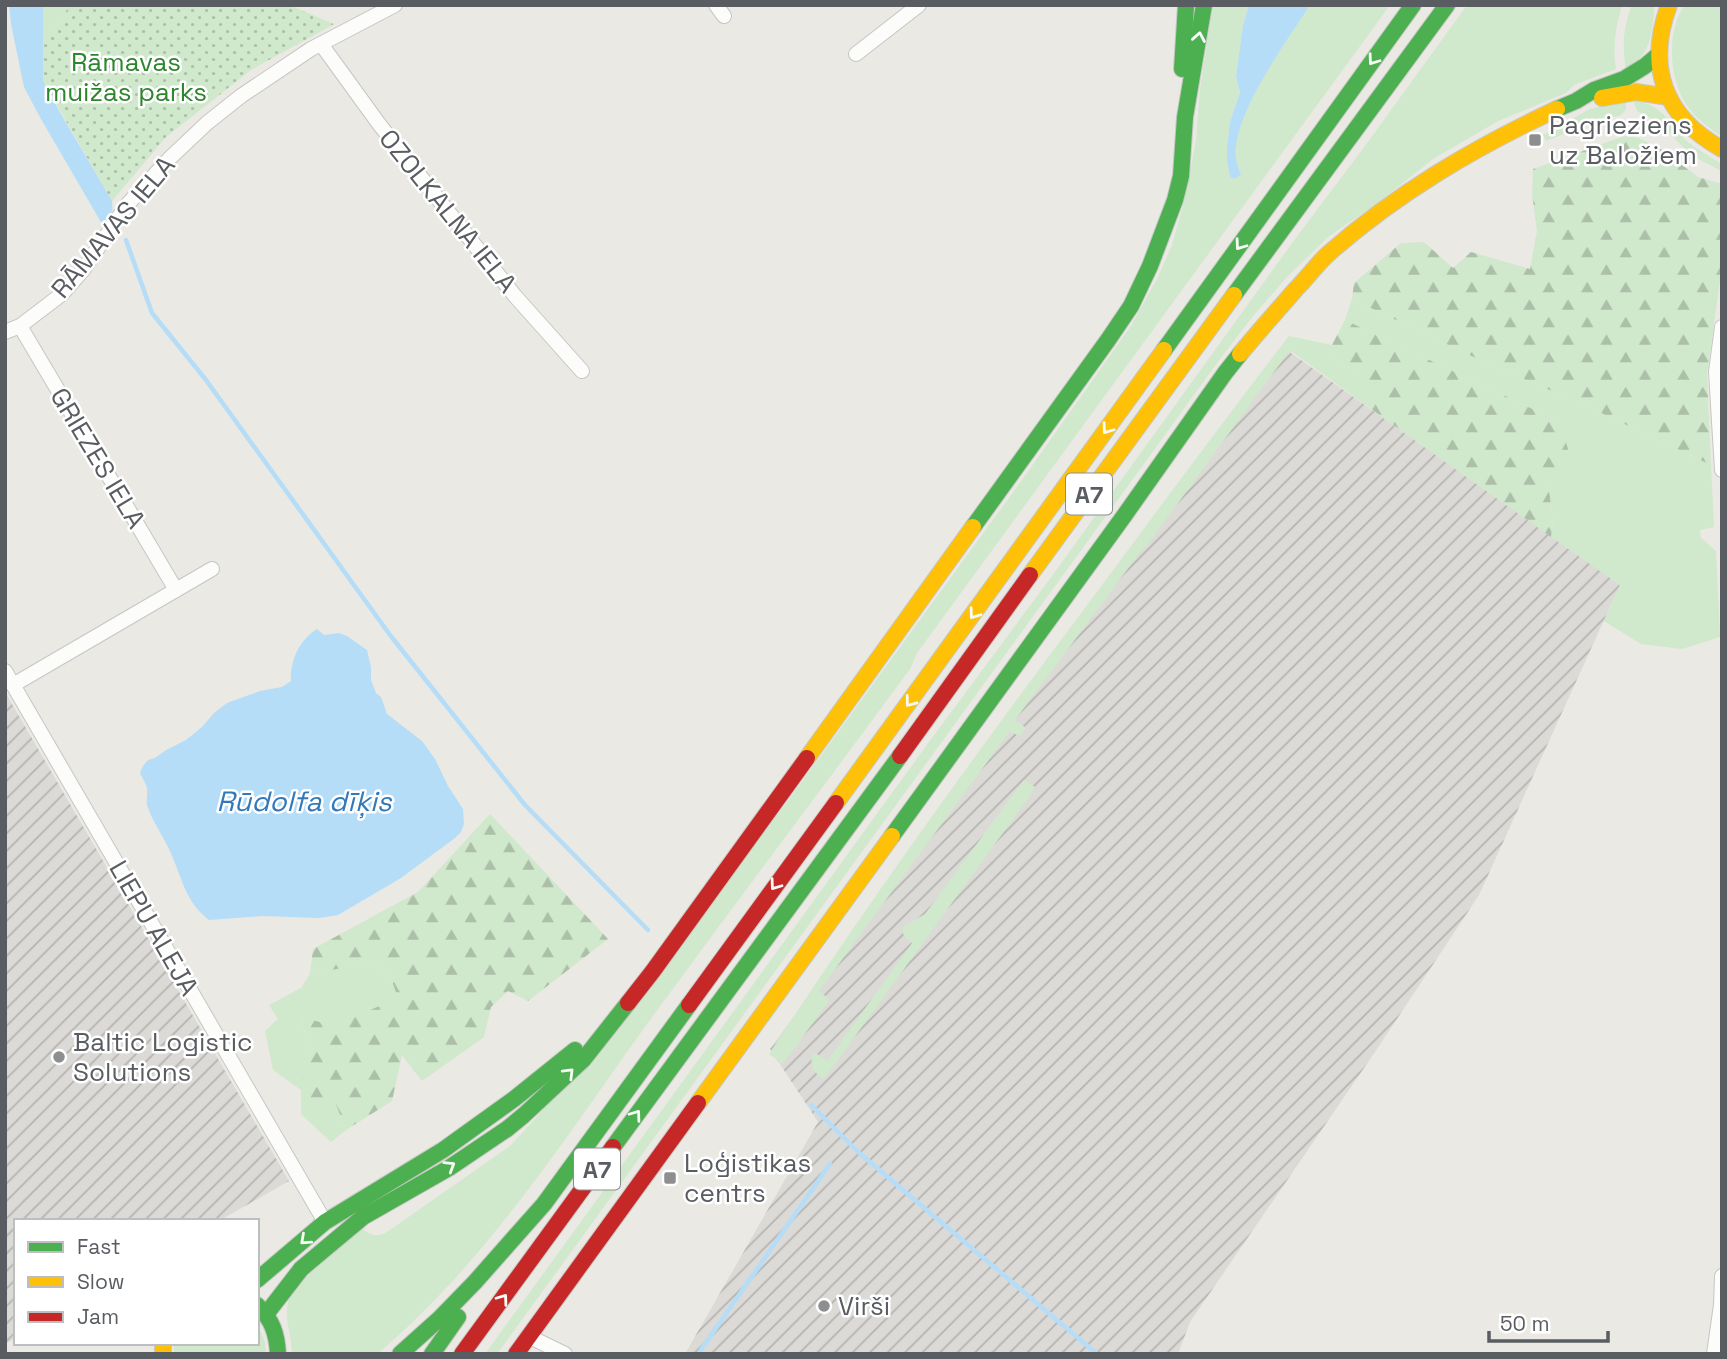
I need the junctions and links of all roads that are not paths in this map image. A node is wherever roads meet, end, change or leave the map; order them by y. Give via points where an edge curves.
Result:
1 (395, 5) edge
2 (919, 5) edge
3 (1186, 5) edge
4 (1205, 5) edge
5 (1413, 5) edge
6 (1447, 5) edge
7 (1668, 6) edge
8 (321, 44) junction
9 (856, 54) dead end
10 (1658, 55) junction
11 (1669, 97) junction
12 (1576, 101) junction
13 (1185, 117) junction
14 (1722, 149) edge
15 (20, 326) junction
16 (1722, 327) edge
17 (5, 332) edge
18 (582, 371) dead end
19 (1722, 470) edge
20 (212, 569) dead end
21 (176, 590) junction
22 (5, 671) edge
23 (13, 685) junction
24 (608, 1026) junction
25 (325, 1222) junction
26 (503, 1252) junction
27 (1722, 1276) edge
28 (259, 1278) edge
29 (262, 1309) edge
30 (528, 1336) junction
31 (278, 1354) edge
32 (400, 1354) edge
33 (432, 1354) edge
34 (462, 1354) edge
35 (516, 1354) edge
36 (565, 1354) edge
37 (1714, 1354) edge

1 - 8 street, RĀMAVAS IELA
2 - 9 street
3 - 13 main road via 1181,79
13 -> 4 main road
5 -> 26 main road, A7 via 544,1204
34 -> 6 main road, A7
7 - 10 main road
8 - 15 street, RĀMAVAS IELA via 206,123 127,205 62,294
8 - 18 street, OZOLKALNA IELA via 507,285
10 - 11 main road
10 - 12 main road via 1624,79
11 - 12 main road via 1627,92
11 - 14 main road via 1695,132
12 - 30 main road via 1459,159 1368,221 1326,256 1258,332
13 - 24 main road via 1175,200 1131,306 668,950
15 - 17 street, RĀMAVAS IELA
15 - 21 street, GRIEZES IELA
16 - 19 street via 1716,372
20 - 21 street
21 - 23 street
22 - 23 street, LIEPU ALEJA
23 - 25 street, LIEPU ALEJA
24 - 25 main road via 443,1150
29 -> 24 main road via 363,1217 507,1129 583,1060
25 -> 28 main road
26 - 32 main road
26 - 33 main road, A7
27 - 37 street
29 - 31 main road via 278,1338
30 - 35 main road
30 - 36 street

